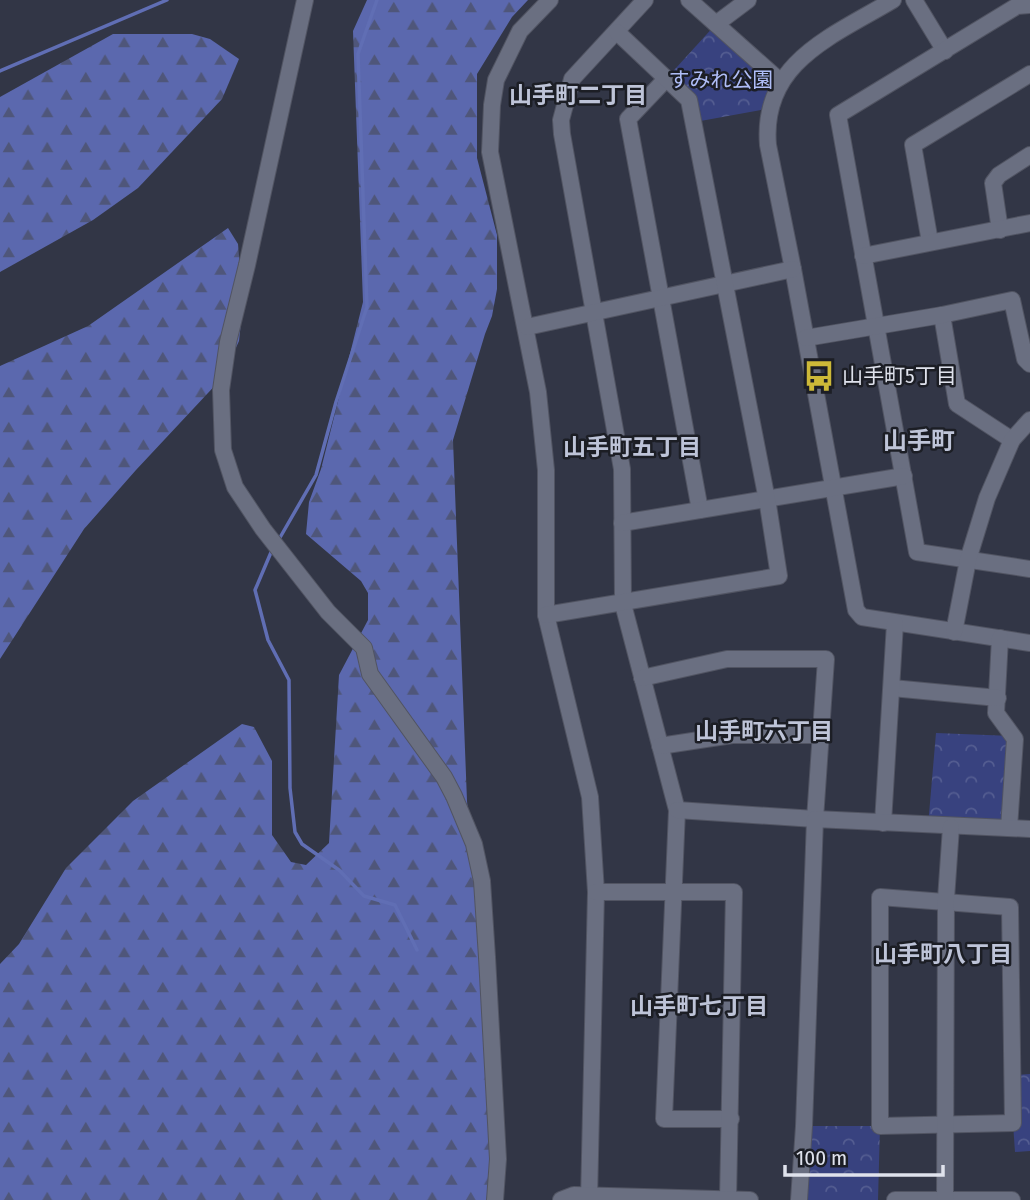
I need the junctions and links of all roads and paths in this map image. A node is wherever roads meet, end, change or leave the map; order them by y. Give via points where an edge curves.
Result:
1 (306, 0) edge
2 (550, 0) edge
3 (645, 0) edge
4 (689, 0) edge
5 (748, 0) edge
6 (893, 0) edge
7 (914, 0) edge
8 (1030, 5) edge
9 (716, 24) junction
10 (617, 32) junction
11 (946, 51) junction
12 (1030, 74) edge
13 (666, 79) junction
14 (781, 82) junction
15 (1030, 155) edge
16 (1030, 223) edge
17 (1000, 230) junction
18 (930, 242) junction
19 (863, 256) junction
20 (793, 269) junction
21 (725, 284) junction
22 (661, 297) junction
23 (594, 311) junction
24 (942, 315) junction
25 (876, 326) junction
26 (527, 327) junction
27 (806, 338) junction
28 (1030, 364) edge
29 (1030, 419) edge
30 (1012, 440) junction
31 (904, 476) junction
32 (834, 488) junction
33 (767, 499) junction
34 (700, 510) junction
35 (622, 523) junction
36 (968, 560) junction
37 (1030, 569) edge
38 (623, 604) junction
39 (546, 615) junction
40 (895, 623) junction
41 (954, 632) junction
42 (1000, 638) junction
43 (1030, 643) edge
44 (642, 678) junction
45 (892, 688) junction
46 (998, 698) junction
47 (821, 735) junction
48 (660, 746) junction
49 (677, 810) junction
50 (815, 819) junction
51 (883, 823) junction
52 (951, 827) junction
53 (1009, 828) junction
54 (1030, 829) edge
55 (596, 892) junction
56 (673, 892) junction
57 (946, 902) junction
58 (731, 1119) junction
59 (945, 1124) junction
60 (589, 1198) edge
61 (662, 1199) edge
62 (495, 1200) edge
63 (561, 1200) edge
64 (728, 1200) edge
65 (750, 1200) edge
66 (799, 1200) edge
67 (895, 1200) edge
68 (945, 1200) edge
69 (1012, 1200) edge

1 - 62 street via 228,342 221,429 227,467 236,487 328,612 364,648 370,674 444,777 480,861 498,1160
2 - 26 street via 520,31 496,80 492,105 490,152
3 - 10 street
4 - 9 street
5 - 9 street
6 - 14 street via 816,46
7 - 11 street
8 - 11 street via 1017,6
9 - 14 street
10 - 13 street
10 - 23 street via 572,79 561,121
11 - 19 street via 838,115
12 - 18 street via 913,145
13 - 21 street via 690,100
13 - 22 street via 628,119
14 - 20 street via 769,107 767,136
15 - 17 street via 993,183
16 - 17 street
17 - 18 street
18 - 19 street
19 - 25 street
20 - 21 street
20 - 27 street
21 - 22 street
21 - 33 street
22 - 23 street
22 - 34 street
23 - 26 street
23 - 35 street via 622,469
24 - 25 street
24 - 28 street via 1012,300
24 - 30 street via 957,404
25 - 27 street
25 - 31 street
26 - 39 street via 546,470
27 - 32 street
29 - 30 street
30 - 36 street via 987,498
31 - 32 street
31 - 36 street via 917,552
32 - 33 street
32 - 40 street via 856,610 862,617
33 - 34 street
33 - 38 street via 779,576
34 - 35 street
35 - 38 street
36 - 37 street
36 - 41 street
38 - 39 street
38 - 44 street
39 - 55 street via 590,797
40 - 41 street
40 - 45 street
41 - 42 street
42 - 43 street
42 - 46 street
44 - 47 street via 727,659 826,659
44 - 48 street
45 - 46 street
45 - 51 street
46 - 53 street via 996,713 1015,740
47 - 48 street via 732,735
47 - 50 street
48 - 49 street
49 - 50 street
49 - 56 street
50 - 51 street
50 - 66 street
51 - 52 street
52 - 53 street
52 - 57 street
53 - 54 street
55 - 56 street
55 - 60 street
56 - 58 street via 734,892
56 - 58 street via 664,1119
57 - 59 street
57 - 59 street via 1010,907 1013,1123
57 - 59 street via 880,897 880,1126
58 - 64 street
59 - 68 street
60 - 61 street
60 - 63 street via 574,1195
61 - 64 street
64 - 65 street
67 - 68 street
68 - 69 street

